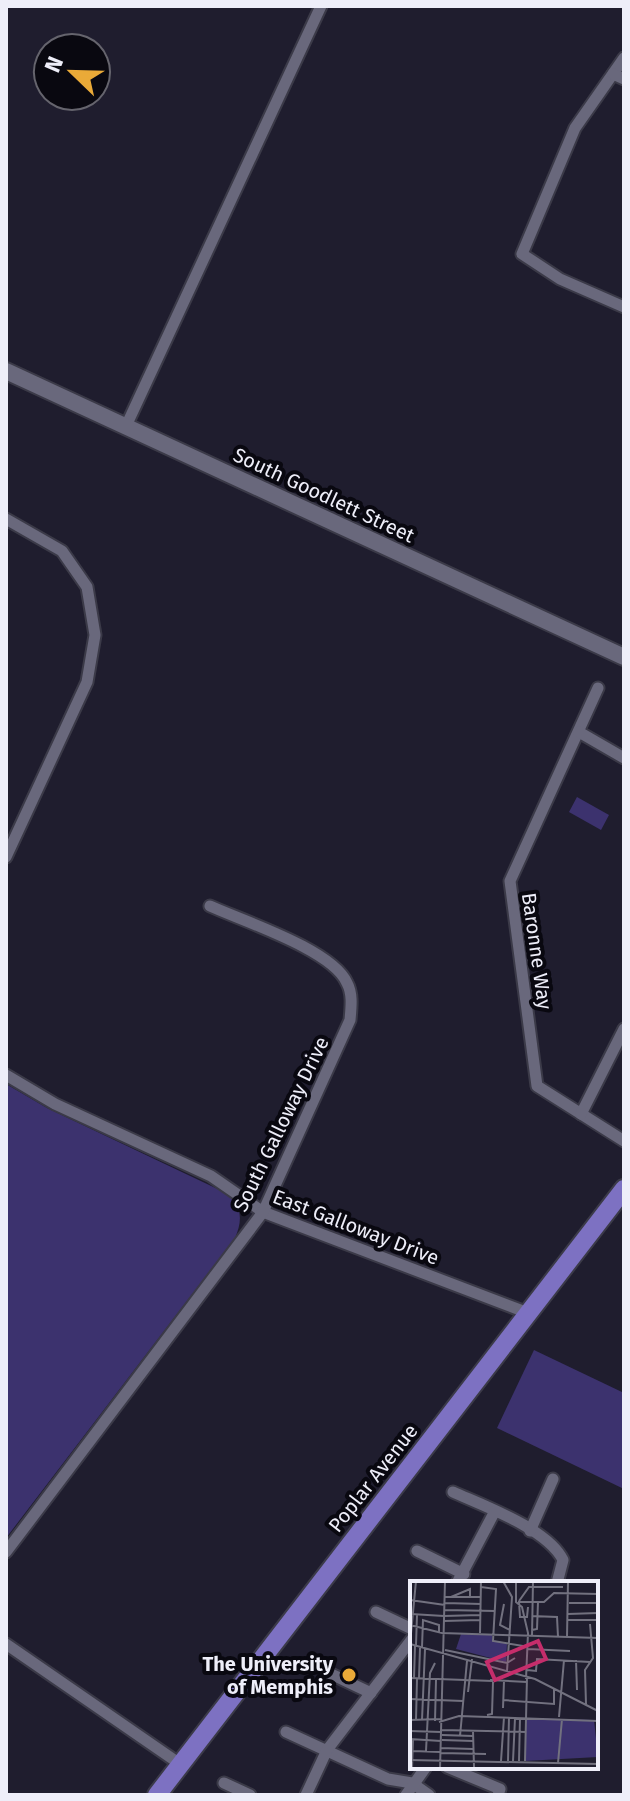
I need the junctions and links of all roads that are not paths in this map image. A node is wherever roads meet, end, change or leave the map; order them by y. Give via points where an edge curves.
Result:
1 (321, 6) edge
2 (624, 58) edge
3 (618, 77) edge
4 (624, 307) edge
5 (6, 371) edge
6 (127, 424) junction
7 (6, 519) edge
8 (624, 657) edge
9 (598, 688) dead end
10 (579, 732) junction
11 (624, 758) edge
12 (6, 857) edge
13 (210, 906) dead end
14 (624, 1029) edge
15 (6, 1075) edge
16 (581, 1114) junction
17 (624, 1141) edge
18 (624, 1189) edge
19 (263, 1212) junction
20 (528, 1313) junction
21 (553, 1479) dead end
22 (453, 1492) dead end
23 (495, 1511) junction
24 (530, 1531) junction
25 (417, 1551) dead end
26 (6, 1552) edge
27 (460, 1578) edge
28 (558, 1581) edge
29 (376, 1612) dead end
30 (410, 1628) edge
31 (410, 1642) edge
32 (6, 1644) edge
33 (329, 1673) dead end
34 (371, 1693) junction
35 (286, 1732) dead end
36 (327, 1750) junction
37 (180, 1764) junction
38 (424, 1769) edge
39 (452, 1769) edge
40 (224, 1783) dead end
41 (412, 1783) junction
42 (157, 1795) edge
43 (250, 1795) edge
44 (306, 1795) edge
45 (406, 1795) edge
46 (429, 1795) edge
47 (498, 1795) edge

1 - 6 street
2 - 3 street
3 - 4 street via 575,128 522,254 560,279
5 - 6 main road, South Goodlett Street
6 - 8 main road, South Goodlett Street
7 - 12 street via 62,551 87,587 95,635 87,682
9 - 10 street
10 - 11 street
10 - 16 street, Baronne Way via 510,881 537,1086
13 - 19 street, South Galloway Drive via 320,957 347,982 351,1001 342,1042
14 - 16 street
15 - 19 street, East Galloway Drive via 55,1104 211,1176
16 - 17 street, Baronne Way
18 - 20 main road, Poplar Avenue
19 - 20 street, East Galloway Drive
19 - 26 street, South Galloway Drive
20 - 37 main road, Poplar Avenue
21 - 24 street
22 - 23 street
23 - 24 street
23 - 27 street
24 - 28 street via 563,1560
25 - 27 street
29 - 30 street
31 - 34 street
32 - 37 street
33 - 34 street
34 - 36 street
35 - 36 street
36 - 41 street via 388,1779
36 - 44 street
37 - 42 main road, Poplar Avenue
38 - 41 street
39 - 47 street via 500,1789
40 - 43 street
41 - 45 street
41 - 46 street

